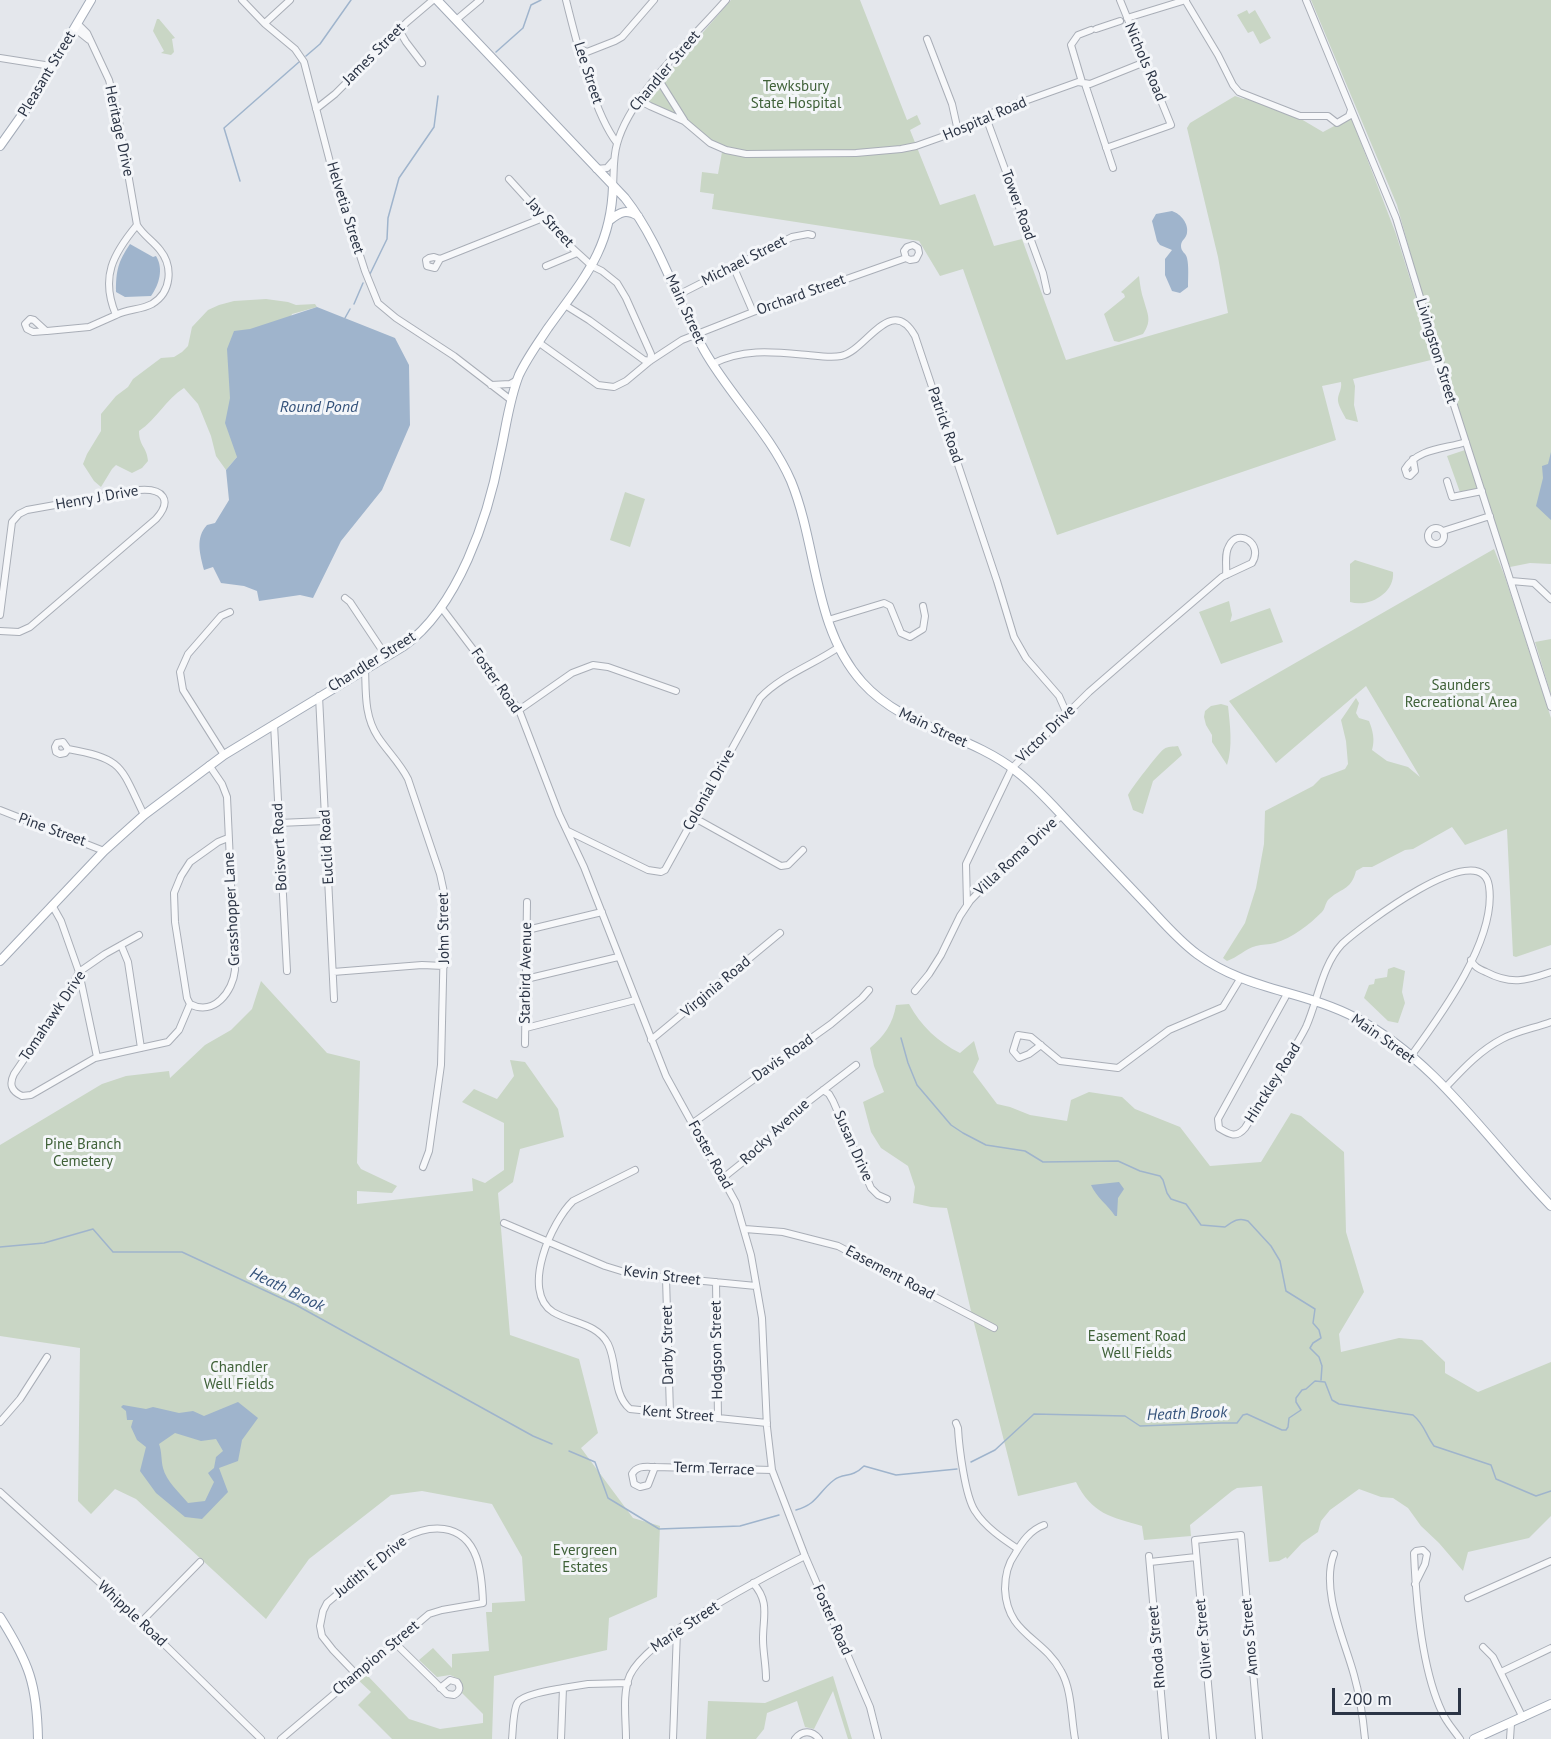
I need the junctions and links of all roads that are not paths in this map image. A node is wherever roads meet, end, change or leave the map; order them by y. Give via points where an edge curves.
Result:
1 (91, 0) edge
2 (242, 0) edge
3 (290, 0) edge
4 (435, 0) edge
5 (480, 0) edge
6 (566, 0) edge
7 (654, 0) edge
8 (726, 0) edge
9 (1120, 0) edge
10 (1186, 0) edge
11 (1306, 0) edge
12 (1127, 18) junction
13 (456, 20) junction
14 (1120, 21) dead end
15 (265, 23) junction
16 (75, 26) junction
17 (399, 30) junction
18 (927, 39) dead end
19 (580, 48) junction
20 (0, 58) edge
21 (1145, 62) junction
22 (422, 63) dead end
23 (51, 66) junction
24 (657, 77) junction
25 (1084, 83) junction
26 (639, 99) junction
27 (316, 109) junction
28 (1351, 110) junction
29 (684, 120) junction
30 (987, 120) junction
31 (958, 131) junction
32 (617, 143) junction
33 (0, 146) edge
34 (1107, 148) junction
35 (614, 159) junction
36 (1113, 168) dead end
37 (596, 169) junction
38 (509, 179) dead end
39 (613, 186) junction
40 (639, 216) junction
41 (543, 218) junction
42 (610, 220) junction
43 (137, 225) junction
44 (812, 235) dead end
45 (577, 253) junction
46 (906, 258) dead end
47 (440, 259) dead end
48 (546, 266) dead end
49 (592, 266) junction
50 (734, 268) junction
51 (1047, 291) dead end
52 (678, 295) junction
53 (565, 305) junction
54 (753, 312) junction
55 (116, 315) junction
56 (47, 331) dead end
57 (696, 335) junction
58 (538, 342) junction
59 (650, 361) junction
60 (712, 364) junction
61 (517, 380) junction
62 (491, 384) junction
63 (511, 400) junction
64 (1466, 442) junction
65 (1413, 459) dead end
66 (1448, 481) dead end
67 (1482, 491) junction
68 (1490, 516) junction
69 (1443, 531) dead end
70 (1226, 575) junction
71 (1511, 581) junction
72 (345, 598) dead end
73 (1551, 599) edge
74 (923, 606) dead end
75 (441, 607) junction
76 (230, 612) dead end
77 (0, 615) edge
78 (828, 620) junction
79 (0, 631) edge
80 (839, 647) junction
81 (386, 656) junction
82 (365, 668) junction
83 (676, 691) dead end
84 (319, 696) junction
85 (1551, 707) edge
86 (519, 710) junction
87 (1067, 714) junction
88 (274, 724) junction
89 (68, 749) dead end
90 (224, 755) junction
91 (209, 765) junction
92 (1012, 768) junction
93 (0, 810) edge
94 (1062, 814) junction
95 (144, 815) junction
96 (693, 817) junction
97 (325, 821) junction
98 (279, 823) junction
99 (568, 831) junction
100 (228, 838) junction
101 (803, 849) dead end
102 (104, 851) junction
103 (527, 902) dead end
104 (52, 905) junction
105 (967, 905) junction
106 (602, 912) junction
107 (527, 930) junction
108 (780, 933) dead end
109 (139, 935) dead end
110 (121, 945) junction
111 (618, 957) junction
112 (1471, 960) junction
113 (0, 962) edge
114 (444, 966) junction
115 (287, 971) dead end
116 (79, 972) junction
117 (333, 972) junction
118 (1551, 972) edge
119 (526, 979) junction
120 (1240, 979) junction
121 (869, 990) dead end
122 (915, 991) dead end
123 (1287, 994) junction
124 (334, 999) dead end
125 (635, 1000) junction
126 (1317, 1002) junction
127 (190, 1004) junction
128 (1551, 1022) edge
129 (526, 1028) junction
130 (651, 1040) junction
131 (525, 1044) dead end
132 (1041, 1045) junction
133 (141, 1048) junction
134 (1410, 1056) junction
135 (98, 1057) junction
136 (856, 1065) dead end
137 (1445, 1089) junction
138 (823, 1090) junction
139 (693, 1123) junction
140 (423, 1167) dead end
141 (635, 1170) dead end
142 (723, 1178) junction
143 (887, 1199) dead end
144 (1551, 1206) edge
145 (504, 1223) dead end
146 (745, 1229) junction
147 (548, 1241) junction
148 (666, 1278) junction
149 (716, 1282) junction
150 (756, 1286) junction
151 (994, 1328) dead end
152 (47, 1357) dead end
153 (670, 1413) junction
154 (718, 1417) junction
155 (0, 1422) edge
156 (767, 1423) junction
157 (956, 1423) dead end
158 (655, 1467) dead end
159 (772, 1470) junction
160 (0, 1492) edge
161 (1044, 1525) dead end
162 (1241, 1535) joint
163 (1018, 1549) junction
164 (1334, 1554) dead end
165 (805, 1556) junction
166 (1196, 1557) junction
167 (1551, 1561) edge
168 (200, 1562) dead end
169 (753, 1583) junction
170 (1415, 1584) junction
171 (1468, 1598) dead end
172 (483, 1604) joint
173 (0, 1617) edge
174 (141, 1622) junction
175 (677, 1631) junction
176 (395, 1643) junction
177 (1483, 1647) dead end
178 (1551, 1648) edge
179 (1501, 1672) junction
180 (357, 1675) junction
181 (766, 1678) dead end
182 (628, 1683) junction
183 (440, 1688) dead end
184 (563, 1688) junction
185 (1551, 1704) edge
186 (1523, 1718) junction
187 (1511, 1724) junction
188 (38, 1739) edge
189 (261, 1739) edge
190 (281, 1739) edge
191 (512, 1739) edge
192 (561, 1739) edge
193 (626, 1739) edge
194 (673, 1739) edge
195 (795, 1739) edge
196 (819, 1739) edge
197 (878, 1739) edge
198 (1075, 1739) edge
199 (1166, 1739) edge
200 (1213, 1739) edge
201 (1259, 1739) edge
202 (1365, 1739) edge
203 (1460, 1739) edge
204 (1474, 1739) edge
205 (1510, 1739) edge

1 - 16 main road, Pleasant Street
2 - 15 street, Helvetia Street
3 - 15 street
4 - 13 main road, Main Street
4 - 17 street, James Street
5 - 13 street
6 - 19 street, Lee Street
7 - 19 street via 619,39 587,52
8 - 24 street, Chandler Street
9 - 12 street, Nichols Road
10 - 12 street
10 - 28 street via 1239,92 1300,116 1328,116 1337,123 1349,116
11 - 28 street, Livingston Street
12 - 21 street, Nichols Road
13 - 37 main road, Main Street
14 - 25 street via 1078,35 1071,45
15 - 27 street, Helvetia Street via 302,58
16 - 23 main road, Pleasant Street
16 - 43 street, Heritage Drive via 89,40 104,69
17 - 22 street
17 - 27 street, James Street
18 - 31 street
19 - 32 street, Lee Street via 606,127
20 - 23 street
21 - 25 street, Hospital Road via 1105,79
21 - 34 street, Nichols Road via 1171,125
23 - 33 main road, Pleasant Street
24 - 26 street, Chandler Street
24 - 29 street, Hospital Road
25 - 30 street, Hospital Road via 994,112
25 - 34 street
26 - 29 street, Hospital Road
26 - 32 street, Chandler Street
27 - 62 street, Helvetia Street via 378,303
28 - 64 street, Livingston Street via 1400,229
29 - 31 street, Hospital Road via 710,143 746,154 887,152
30 - 31 street, Hospital Road
30 - 51 street, Tower Road
32 - 35 street, Chandler Street
34 - 36 street
35 - 37 street via 607,168
35 - 39 street, Chandler Street
37 - 39 main road, Main Street
38 - 41 street, Jay Street
39 - 40 main road, Main Street
39 - 42 main road, Chandler Street
40 - 42 main road via 623,212
40 - 52 main road, Main Street
41 - 45 street, Jay Street
41 - 47 street
42 - 49 main road, Chandler Street
43 - 55 street via 119,248 110,270 109,295
43 - 55 street via 164,256 169,275 167,286 153,304
44 - 50 street, Michael Street via 792,237
45 - 48 street
45 - 49 street, Jay Street
46 - 54 street, Orchard Street
49 - 53 main road, Chandler Street
49 - 59 street, Jay Street via 611,277 621,289 651,354
50 - 52 street, Michael Street
50 - 54 street
52 - 57 main road, Main Street
53 - 58 main road, Chandler Street
53 - 59 street
54 - 57 street, Orchard Street
55 - 56 street via 89,327
57 - 59 street, Orchard Street
57 - 60 main road, Main Street
58 - 59 street, Orchard Street via 598,386 622,384
58 - 61 main road, Chandler Street
60 - 78 main road, Main Street via 787,473 802,514
60 - 87 street, Patrick Road via 758,351 843,356 884,323 898,321 907,325 915,336 1014,637 1026,658 1059,696
61 - 62 street
61 - 63 main road, Chandler Street
62 - 63 street, Helvetia Street
63 - 75 main road, Chandler Street via 485,516
64 - 65 street
64 - 67 street, Livingston Street
66 - 67 street via 1452,497
67 - 68 street, Livingston Street
68 - 69 street
68 - 71 street, Livingston Street
70 - 70 street, Victor Drive via 1255,559 1249,540 1238,538 1231,542
70 - 87 street, Victor Drive
71 - 73 street via 1534,583
71 - 85 street, Livingston Street
72 - 81 street
74 - 78 street via 923,629 910,637 901,633 890,606 884,603
75 - 81 main road, Chandler Street via 417,636
75 - 86 street, Foster Road
76 - 90 street via 221,616 188,654 180,672 183,690
77 - 79 street, Henry J Drive via 12,522 19,514 139,490 162,495 165,504 156,519 45,615 24,630
78 - 80 main road, Main Street
80 - 92 main road, Main Street via 859,679 894,710
80 - 96 street, Colonial Drive via 781,680 760,698
81 - 82 main road, Chandler Street
82 - 84 main road, Chandler Street
82 - 114 street, John Street via 371,723 408,779 443,882
83 - 86 street via 593,665 572,673
84 - 88 main road, Chandler Street
84 - 97 street, Euclid Road
86 - 99 street, Foster Road
87 - 92 street, Victor Drive
88 - 90 main road, Chandler Street
88 - 98 street, Boisvert Road
89 - 95 street via 103,756 116,765
90 - 91 main road, Chandler Street
91 - 95 main road, Chandler Street
91 - 100 street, Grasshopper Lane via 226,793
92 - 94 main road, Main Street
92 - 105 street, Victor Drive via 966,864
93 - 102 street, Pine Street
94 - 105 street, Villa Roma Drive
94 - 120 main road, Main Street via 1185,944
95 - 102 main road, Chandler Street
96 - 99 street, Colonial Drive via 664,870 658,873
96 - 101 street via 781,866 788,865
97 - 98 street
97 - 117 street, Euclid Road
98 - 115 street, Boisvert Road
99 - 106 street, Foster Road
100 - 127 street, Grasshopper Lane via 190,862 174,893 173,908
100 - 127 street, Grasshopper Lane via 235,975 216,1004 206,1008
102 - 104 main road, Chandler Street
103 - 107 street, Starbird Avenue
104 - 113 main road, Chandler Street
104 - 116 street
105 - 122 street, Villa Roma Drive via 941,956
106 - 107 street
106 - 111 street, Foster Road
107 - 119 street, Starbird Avenue
108 - 130 street, Virginia Road
109 - 110 street, Tomahawk Drive
110 - 116 street, Tomahawk Drive
110 - 133 street via 128,962
111 - 119 street
111 - 125 street, Foster Road
112 - 118 street via 1476,967 1507,981
112 - 126 street via 1485,929 1489,894 1485,875 1472,869 1449,875 1394,904 1343,944 1328,964
112 - 134 street via 1452,996
114 - 117 street
114 - 140 street, John Street via 441,1065 429,1151
116 - 135 street
116 - 135 street, Tomahawk Drive via 66,999 14,1074 12,1087 22,1096 31,1095
117 - 124 street, Euclid Road
119 - 129 street, Starbird Avenue
120 - 123 main road, Main Street
120 - 132 street via 1223,1006 1169,1030 1118,1068 1060,1061
121 - 139 street, Davis Road via 831,1024
123 - 126 main road, Main Street
123 - 126 street, Hinckley Road via 1218,1119 1219,1128 1232,1135 1241,1133 1252,1118
125 - 129 street
125 - 130 street, Foster Road
126 - 134 main road, Main Street via 1363,1022
127 - 133 street, Tomahawk Drive via 171,1040
128 - 137 street via 1493,1044
129 - 131 street, Starbird Avenue
130 - 139 street, Foster Road
132 - 132 street via 1031,1037 1018,1035 1013,1051 1019,1058
133 - 135 street, Tomahawk Drive
134 - 137 main road, Main Street
136 - 138 street, Rocky Avenue
137 - 144 main road, Main Street
138 - 142 street, Rocky Avenue
138 - 143 street, Susan Drive via 833,1101 871,1188
139 - 142 street, Foster Road
141 - 147 street, Kent Street via 573,1201
142 - 146 street, Foster Road
145 - 147 street, Kevin Street
146 - 150 street, Foster Road
146 - 151 street, Easement Road via 783,1232 838,1246
147 - 148 street, Kevin Street via 617,1270
147 - 153 street, Kent Street via 540,1283 546,1306 592,1328 608,1344 626,1406
148 - 149 street, Kevin Street
148 - 153 street, Darby Street
149 - 150 street, Kevin Street
149 - 154 street, Hodgson Street
150 - 156 street, Foster Road via 762,1318
152 - 155 street via 21,1399
153 - 154 street, Kent Street
154 - 156 street, Kent Street
156 - 159 street, Foster Road
157 - 163 street via 974,1510
158 - 159 street, Term Terrace
159 - 165 street, Foster Road
160 - 174 street, Whipple Road
161 - 163 street
162 - 166 street, Oliver Street via 1195,1540
162 - 201 street, Amos Street
163 - 198 street via 1005,1577 1008,1609 1018,1626 1062,1673
164 - 202 street via 1334,1605 1357,1684
165 - 169 street, Marie Street
165 - 197 street, Foster Road via 870,1707
166 - 199 street, Rhoda Street via 1150,1559
166 - 200 street, Oliver Street
167 - 171 street
168 - 174 street
169 - 175 street, Marie Street
169 - 181 street via 765,1611
170 - 170 street via 1426,1561 1424,1550 1414,1552
170 - 203 street via 1436,1698
172 - 176 street, Champion Street via 435,1611
172 - 180 street, Judith E Drive via 475,1551 464,1536 426,1529 404,1538 327,1603 323,1611 322,1636
173 - 188 main road via 25,1660 34,1686
174 - 189 street, Whipple Road
175 - 182 street, Marie Street via 644,1656
175 - 194 street
176 - 180 street, Champion Street
176 - 183 street
177 - 179 street
178 - 179 street
179 - 186 street
180 - 190 street, Champion Street
182 - 184 street
182 - 193 street, Marie Street
184 - 191 street via 519,1701
184 - 192 street
185 - 186 main road
186 - 187 main road
187 - 204 main road
187 - 205 street
195 - 196 street via 807,1732

